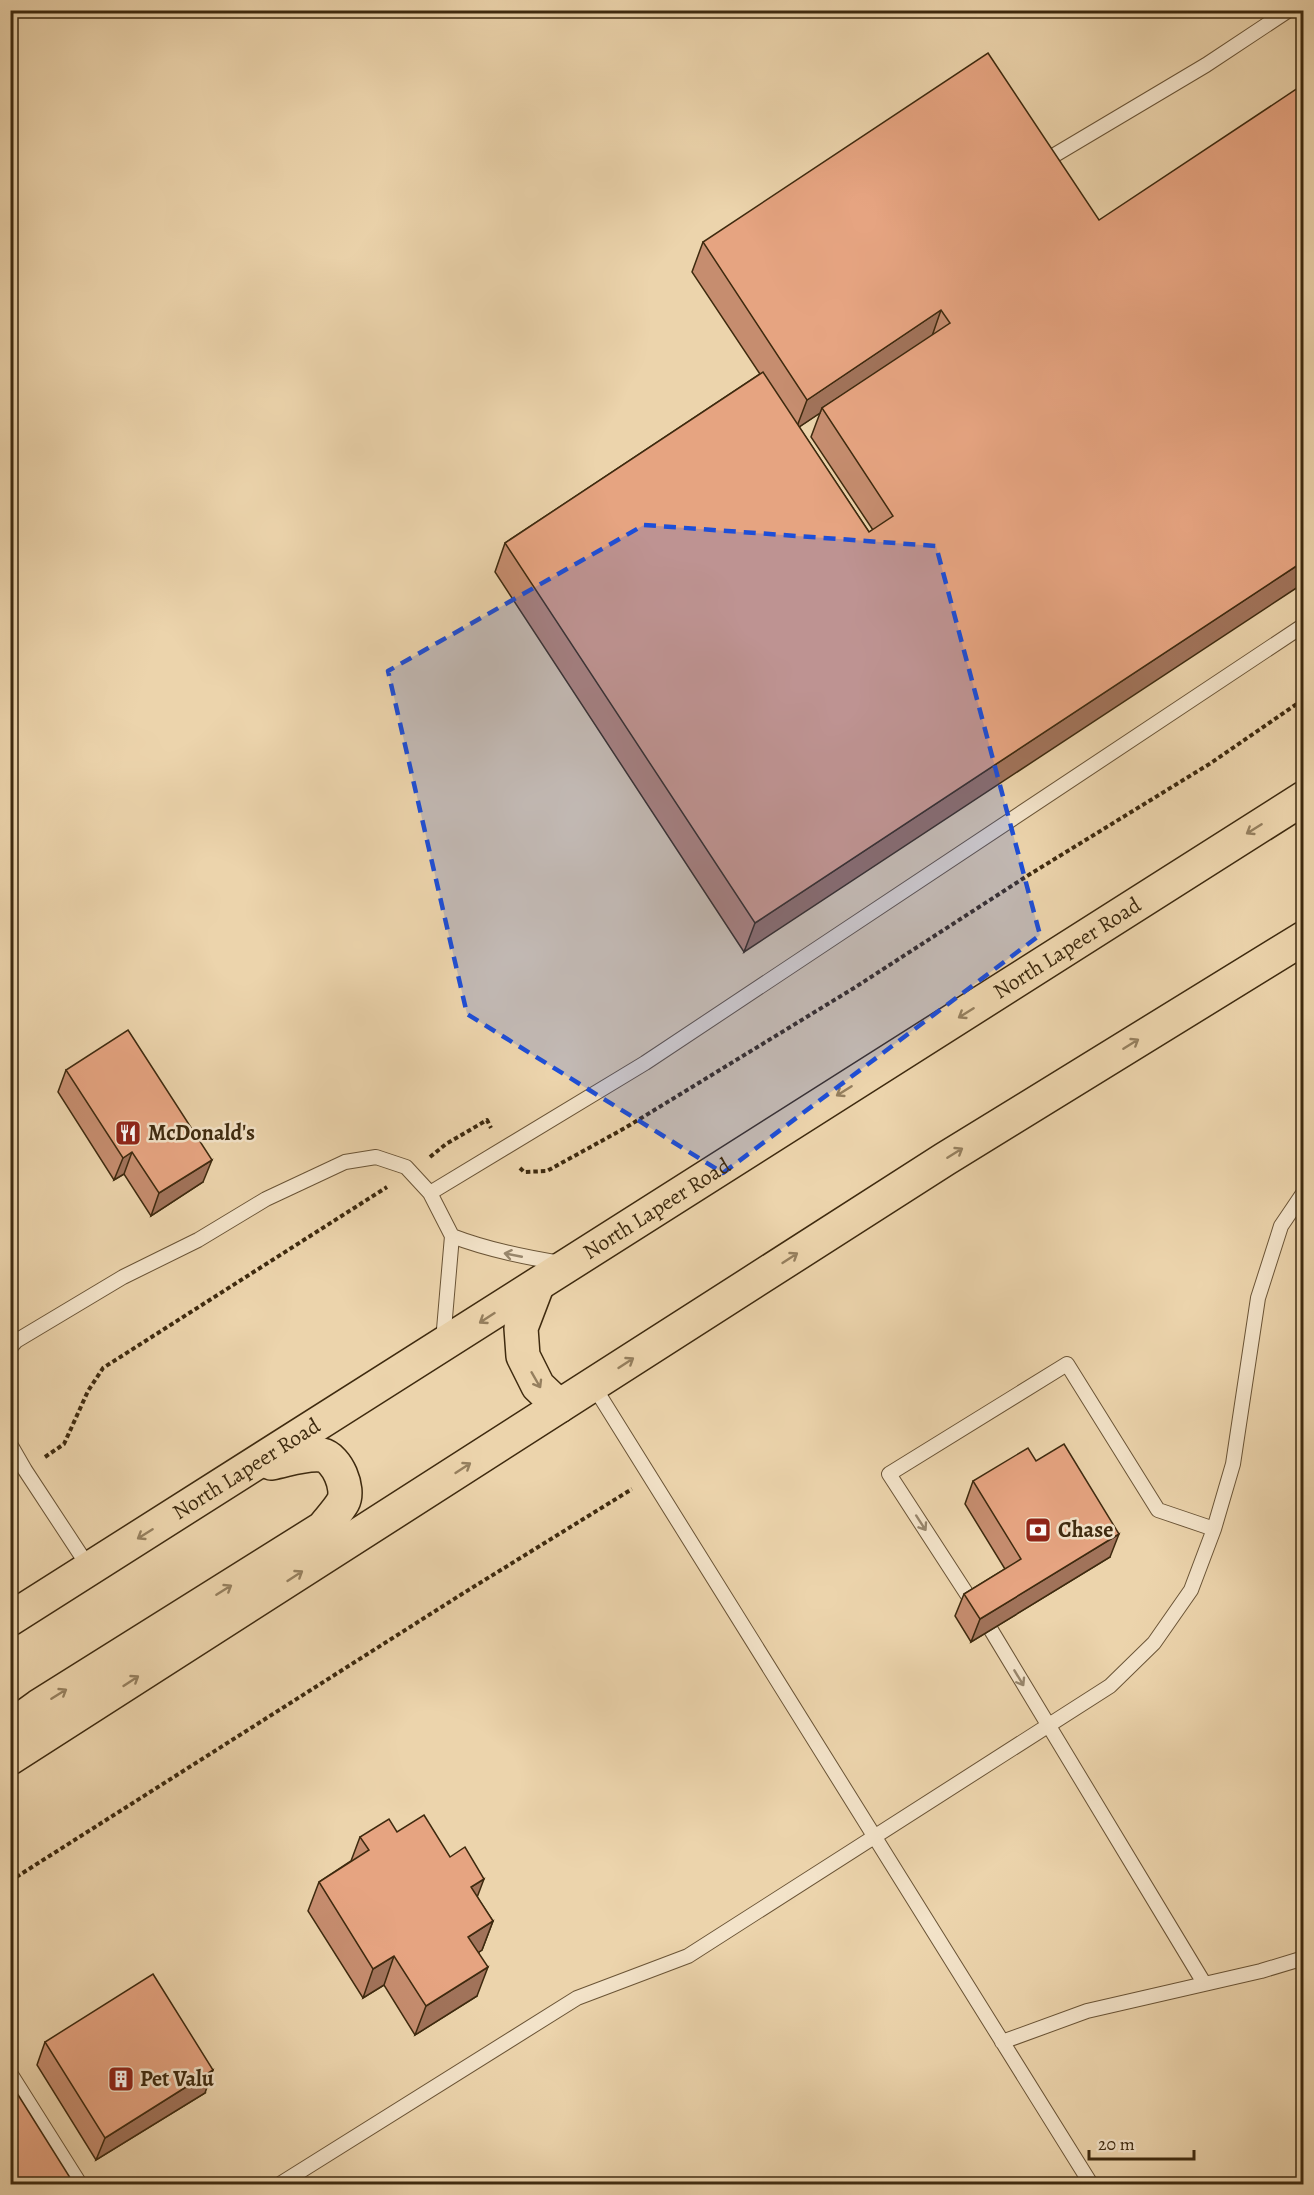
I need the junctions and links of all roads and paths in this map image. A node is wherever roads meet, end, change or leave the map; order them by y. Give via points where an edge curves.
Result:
1 (1289, 10) edge
2 (1053, 156) edge
3 (1304, 625) edge
4 (1304, 699) edge
5 (1304, 798) edge
6 (1304, 938) edge
7 (446, 1144) dead end
8 (504, 1149) junction
9 (1304, 1192) edge
10 (430, 1193) junction
11 (375, 1195) dead end
12 (452, 1236) junction
13 (571, 1264) junction
14 (537, 1286) junction
15 (443, 1346) junction
16 (10, 1348) edge
17 (593, 1385) junction
18 (559, 1406) junction
19 (10, 1444) edge
20 (253, 1466) junction
21 (25, 1470) junction
22 (651, 1478) junction
23 (1214, 1529) junction
24 (90, 1569) junction
25 (974, 1605) edge
26 (10, 1619) edge
27 (990, 1630) edge
28 (1047, 1726) junction
29 (10, 1727) edge
30 (10, 1758) edge
31 (873, 1836) junction
32 (10, 1881) edge
33 (1304, 1958) edge
34 (1204, 1983) junction
35 (1002, 2042) junction
36 (10, 2073) edge
37 (80, 2184) edge
38 (280, 2184) edge
39 (1091, 2184) edge

1 - 2 lane via 1206,65
3 - 8 lane via 645,1063
4 - 8 path via 1211,763 854,988 576,1156 547,1171 524,1172
5 -> 13 main road, North Lapeer Road
17 -> 6 main road via 945,1159
7 - 8 path via 487,1120
8 - 10 lane
9 - 23 lane via 1281,1226 1258,1299 1233,1464
10 - 12 lane
10 - 16 lane via 406,1167 376,1157 345,1162 266,1199 198,1240 123,1277
11 - 21 path via 103,1368 64,1444
13 -> 12 lane via 482,1248
12 - 15 lane
13 - 14 main road, North Lapeer Road
14 -> 15 main road, North Lapeer Road
14 -> 18 main road via 521,1328 524,1356 538,1386
15 - 20 main road, North Lapeer Road
17 - 18 main road
17 - 22 lane
30 -> 18 main road
19 - 21 lane
20 -> 24 main road, North Lapeer Road
29 -> 20 main road via 323,1528 344,1500 340,1475 325,1456
21 - 24 lane
22 - 31 lane
22 - 32 path
23 -> 25 lane via 1158,1510 1067,1364 889,1474
23 - 28 lane via 1191,1590 1154,1643 1110,1686
24 - 26 main road, North Lapeer Road
27 -> 28 lane
28 - 31 lane
28 - 34 lane
31 - 35 lane
31 - 38 lane via 687,1956 577,1998
33 - 34 lane
34 - 35 lane via 1087,2011
35 - 39 lane
36 - 37 lane

